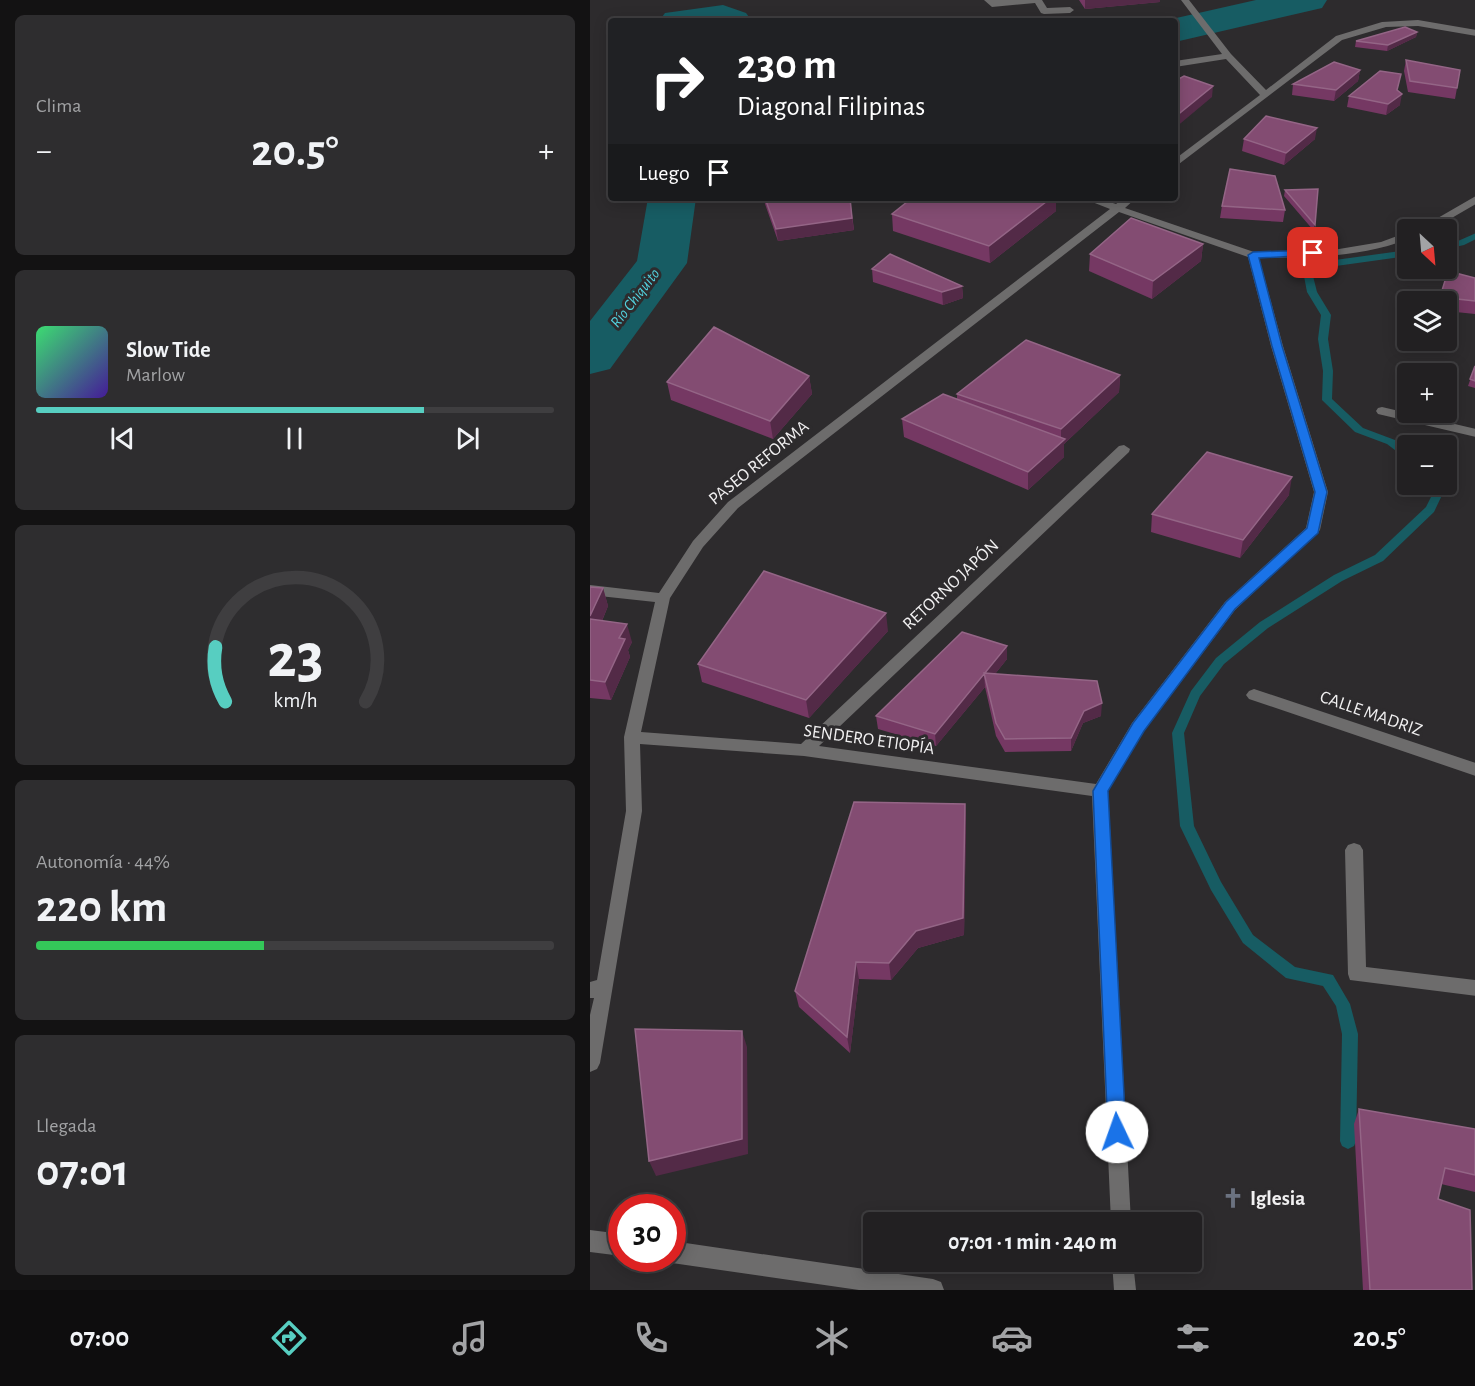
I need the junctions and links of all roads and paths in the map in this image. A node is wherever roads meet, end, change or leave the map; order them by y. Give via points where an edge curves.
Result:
1 (988, 0) edge
2 (1185, 0) edge
3 (1070, 10) dead end
4 (1475, 33) edge
5 (1228, 56) junction
6 (1178, 64) edge
7 (1265, 95) junction
8 (1178, 162) edge
9 (1475, 199) edge
10 (1095, 201) edge
11 (1127, 201) edge
12 (1117, 209) junction
13 (1441, 219) edge
14 (1397, 239) edge
15 (1253, 255) junction
16 (1382, 411) dead end
17 (1475, 433) edge
18 (1124, 449) dead end
19 (590, 590) edge
20 (663, 598) junction
21 (1254, 695) dead end
22 (632, 736) junction
23 (804, 750) junction
24 (1475, 770) edge
25 (1100, 791) junction
26 (1354, 850) dead end
27 (598, 988) edge
28 (1475, 988) edge
29 (590, 1063) edge
30 (1121, 1212) edge
31 (590, 1241) edge
32 (608, 1243) edge
33 (686, 1254) edge
34 (1124, 1272) edge
35 (933, 1290) edge
36 (1125, 1290) edge

1 - 3 street via 992,4 1038,0 1044,11
2 - 5 street
4 - 7 street via 1418,23 1385,24 1339,38
5 - 6 street
5 - 7 street
7 - 8 street
9 - 13 street
10 - 12 street
11 - 12 street, PASEO REFORMA
12 - 15 street
12 - 20 street, PASEO REFORMA via 733,505 698,544
14 - 15 street via 1333,253
15 - 25 street via 1321,492 1313,530 1230,606 1139,727
16 - 17 street
18 - 23 street, RETORNO JAPÓN
19 - 20 street
20 - 22 street, PASEO REFORMA
21 - 24 street, CALLE MADRIZ
22 - 23 street, SENDERO ETIOPÍA
22 - 27 street, PASEO REFORMA via 634,811
23 - 25 street, SENDERO ETIOPÍA
25 - 30 street
26 - 28 street via 1357,974
27 - 29 street, PASEO REFORMA
31 - 32 street
33 - 35 street
34 - 36 street

